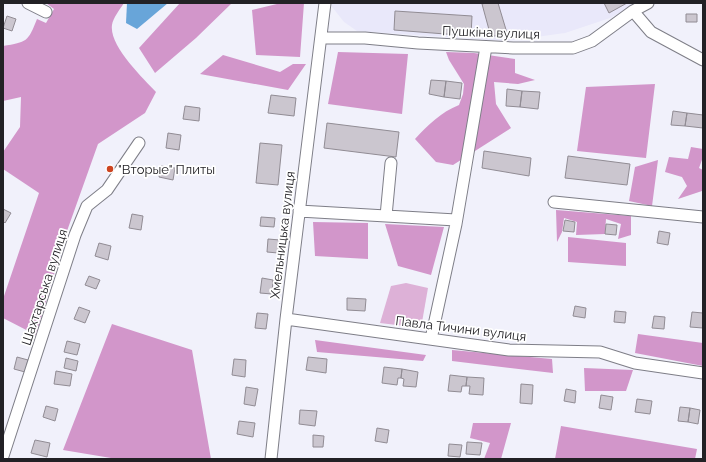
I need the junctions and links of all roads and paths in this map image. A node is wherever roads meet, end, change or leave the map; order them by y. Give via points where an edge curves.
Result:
1 (28, 3) edge
2 (325, 3) edge
3 (648, 3) edge
4 (634, 11) junction
5 (46, 12) dead end
6 (321, 38) junction
7 (486, 47) junction
8 (703, 60) edge
9 (139, 143) dead end
10 (391, 163) dead end
11 (554, 202) dead end
12 (299, 211) junction
13 (386, 216) junction
14 (703, 217) edge
15 (456, 220) junction
16 (286, 319) junction
17 (431, 339) junction
18 (703, 373) edge
19 (3, 456) edge
20 (271, 459) edge

1 - 5 street
2 - 6 street, Хмельницька вулиця
3 - 4 street, Пушкіна вулиця
4 - 7 street, Пушкіна вулиця via 592,41 573,48
4 - 8 street via 651,32
6 - 7 street, Пушкіна вулиця via 365,38
6 - 12 street, Хмельницька вулиця
7 - 15 street
9 - 19 street, Шахтарська вулиця via 107,190 87,206
10 - 13 street
11 - 14 street
12 - 13 street
12 - 16 street, Хмельницька вулиця
13 - 15 street
15 - 17 street
16 - 17 street, Павла Тичини вулиця
16 - 20 street, Хмельницька вулиця
17 - 18 street, Павла Тичини вулиця via 508,350 600,352 635,363

